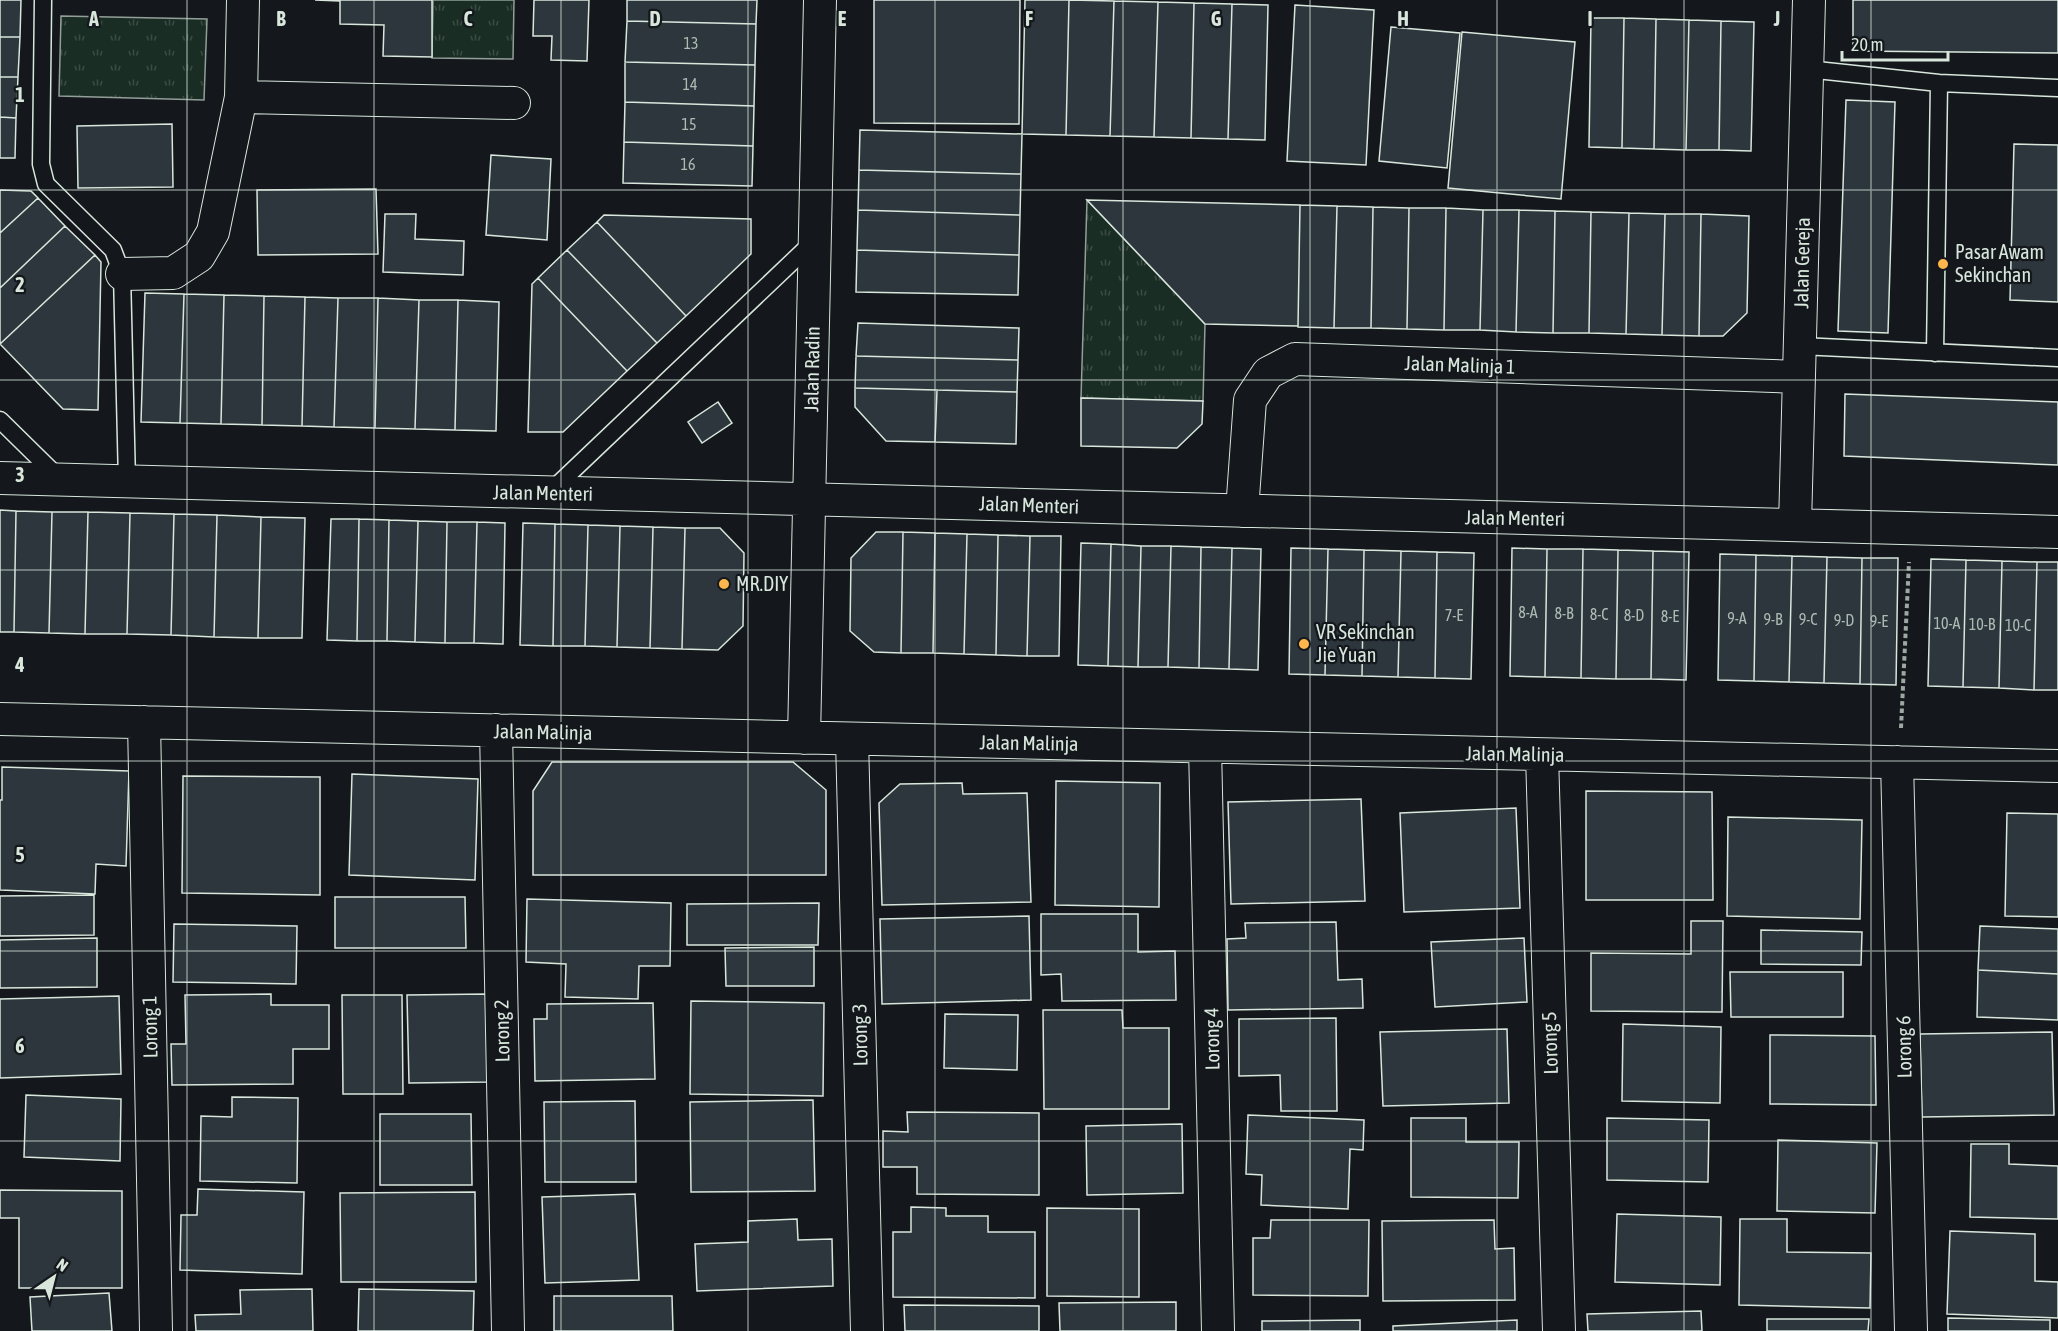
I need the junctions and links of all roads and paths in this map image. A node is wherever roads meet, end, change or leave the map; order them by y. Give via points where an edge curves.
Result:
1 (43, 0) edge
2 (243, 0) edge
3 (820, 0) edge
4 (1809, 0) edge
5 (1807, 69) junction
6 (1939, 83) junction
7 (2058, 88) edge
8 (241, 97) junction
9 (514, 103) dead end
10 (815, 240) junction
11 (123, 274) junction
12 (1800, 346) junction
13 (1935, 353) junction
14 (2058, 358) edge
15 (1799, 377) junction
16 (0, 420) edge
17 (0, 478) edge
18 (61, 480) junction
19 (127, 482) junction
20 (549, 493) junction
21 (809, 499) junction
22 (1242, 511) junction
23 (1795, 525) junction
24 (1910, 528) junction
25 (2058, 532) edge
26 (0, 719) edge
27 (144, 722) junction
28 (496, 730) junction
29 (804, 738) junction
30 (852, 739) junction
31 (1205, 747) junction
32 (1542, 755) junction
33 (1897, 762) junction
34 (2058, 766) edge
35 (156, 1331) edge
36 (508, 1331) edge
37 (867, 1331) edge
38 (1218, 1331) edge
39 (1559, 1331) edge
40 (1911, 1331) edge

1 - 11 lane via 41,164 46,184 113,250
2 - 8 street
3 - 10 street, Jalan Radin
4 - 5 street, Jalan Gereja
5 - 6 lane
5 - 12 street, Jalan Gereja
6 - 7 lane
6 - 13 lane
8 - 9 street
8 - 11 street via 213,232 200,256 173,273
10 - 20 lane
10 - 21 street, Jalan Radin
11 - 19 lane
12 - 13 lane
12 - 15 street, Jalan Gereja
13 - 14 lane
15 - 22 street, Jalan Malinja 1 via 1295,359 1268,373 1250,400
15 - 23 street, Jalan Gereja
16 - 18 lane
17 - 18 street, Jalan Menteri
18 - 19 street, Jalan Menteri
19 - 20 street, Jalan Menteri
20 - 21 street, Jalan Menteri
21 - 22 street, Jalan Menteri
21 - 29 street, Jalan Radin
22 - 23 street, Jalan Menteri
23 - 24 street, Jalan Menteri
24 - 25 street, Jalan Menteri
24 - 33 path via 1903,714
26 - 27 street, Jalan Malinja
27 - 28 street, Jalan Malinja
27 - 35 street, Lorong 1
28 - 29 street, Jalan Malinja
28 - 36 street, Lorong 2
29 - 30 street, Jalan Malinja
30 - 31 street, Jalan Malinja
30 - 37 street, Lorong 3
31 - 32 street, Jalan Malinja
31 - 38 street, Lorong 4
32 - 33 street, Jalan Malinja
32 - 39 street, Lorong 5
33 - 34 street, Jalan Malinja
33 - 40 street, Lorong 6

